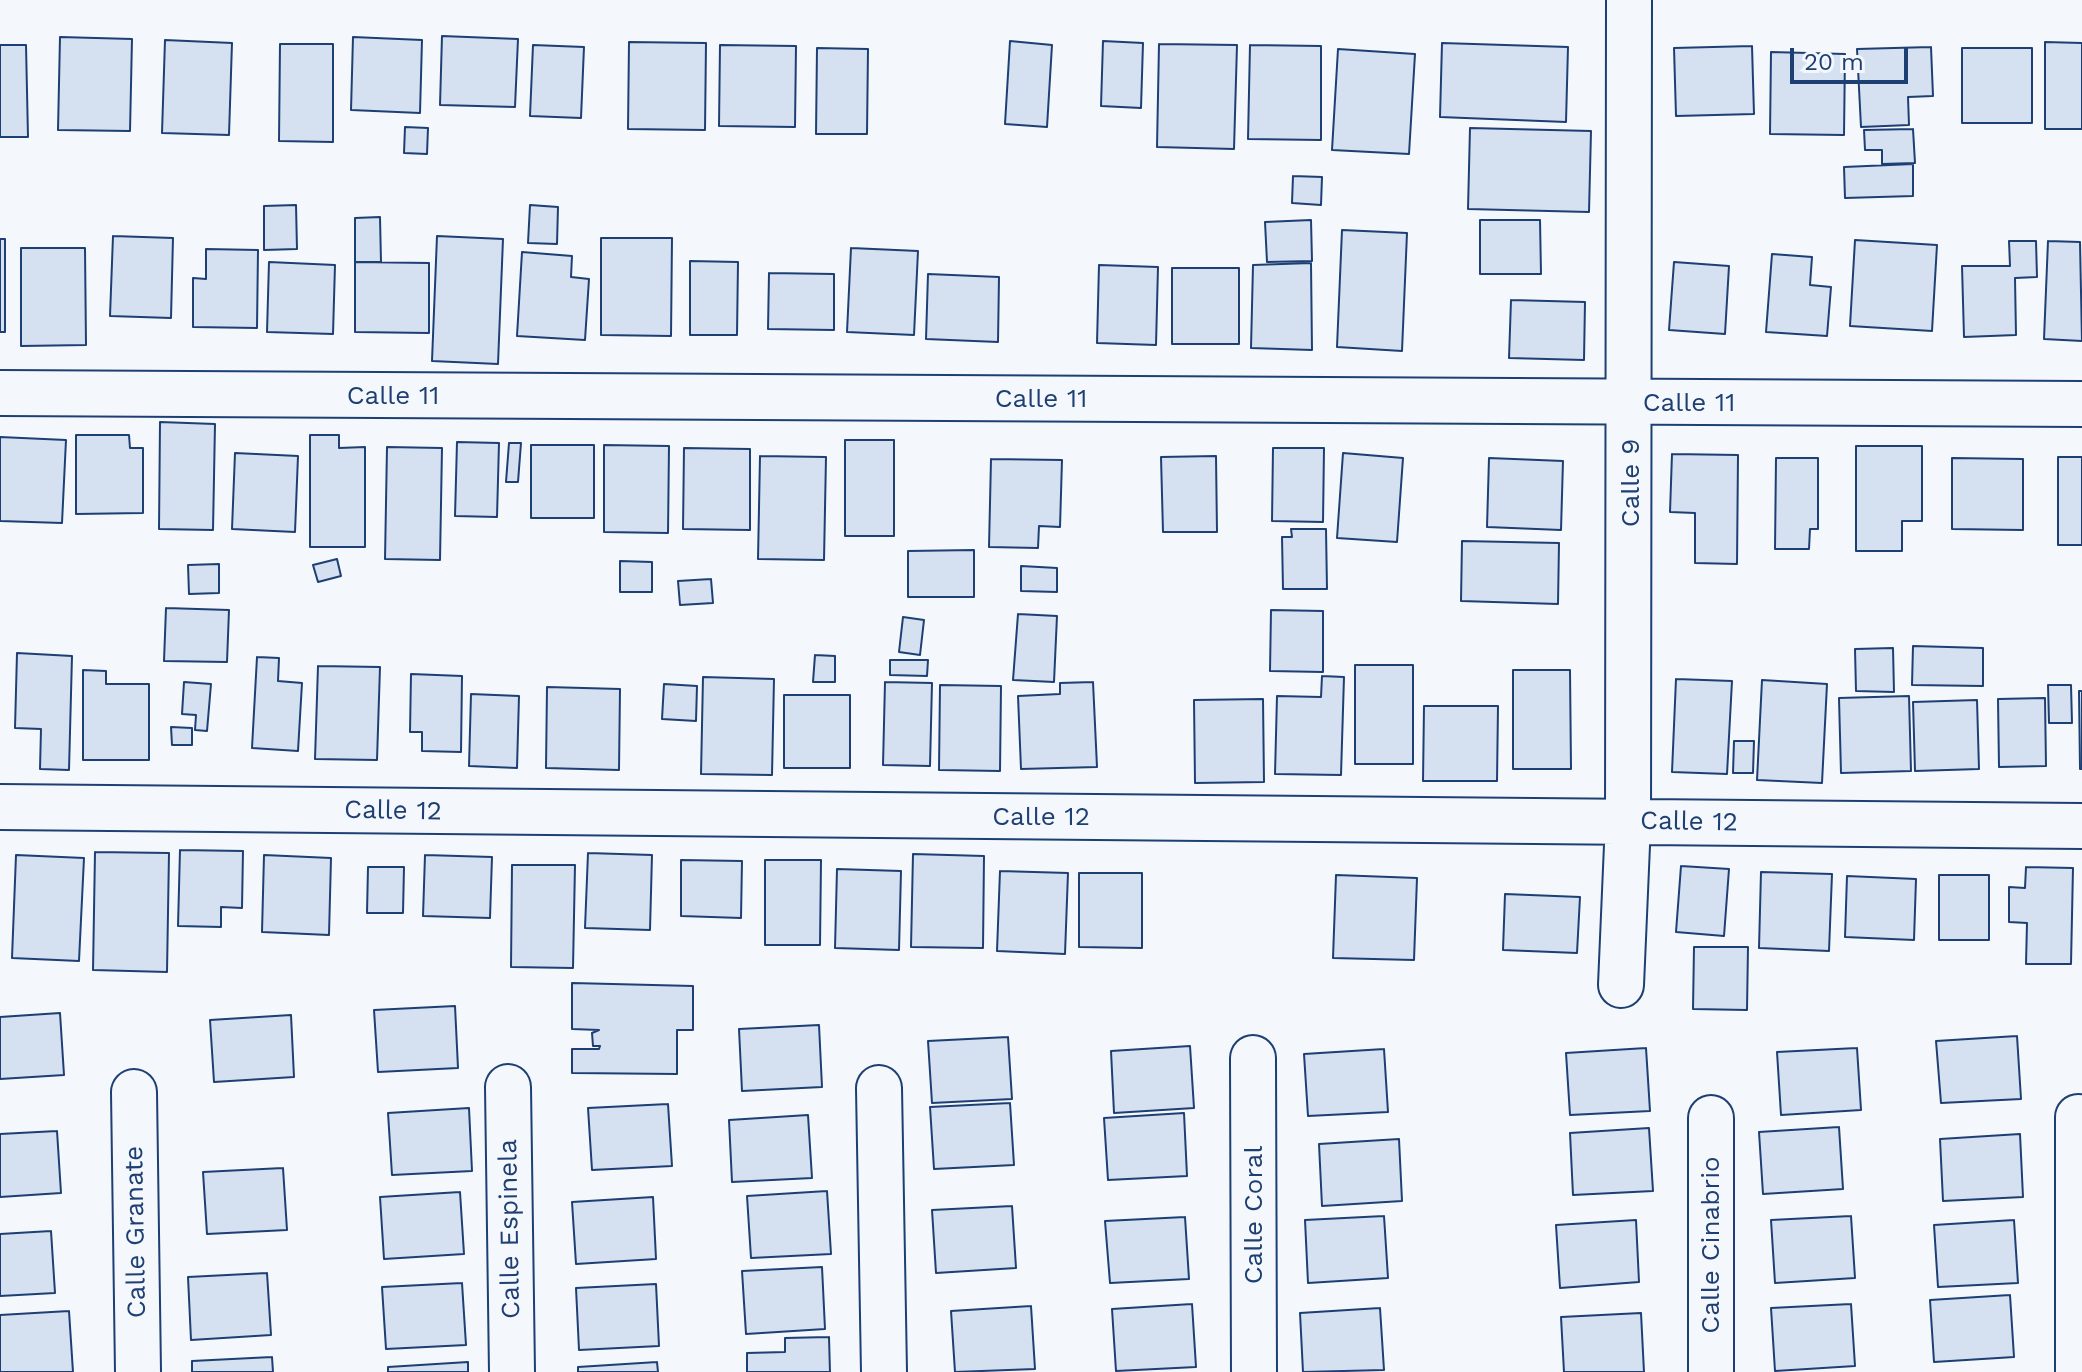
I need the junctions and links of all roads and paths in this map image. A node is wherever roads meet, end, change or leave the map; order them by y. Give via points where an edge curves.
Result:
1 (1629, 0) edge
2 (0, 393) edge
3 (1631, 402) junction
4 (2082, 404) edge
5 (0, 807) edge
6 (1628, 822) junction
7 (2082, 826) edge
8 (1621, 985) dead end
9 (1253, 1058) dead end
10 (508, 1087) dead end
11 (879, 1088) dead end
12 (134, 1092) dead end
13 (2078, 1117) dead end
14 (1711, 1118) dead end
15 (138, 1372) edge
16 (512, 1372) edge
17 (884, 1372) edge
18 (1254, 1372) edge
19 (1711, 1372) edge
20 (2078, 1372) edge

1 - 3 street, Calle 9
2 - 3 street, Calle 11
3 - 4 street, Calle 11
3 - 6 street, Calle 9
5 - 6 street, Calle 12
6 - 7 street, Calle 12
6 - 8 street, Calle 9
9 - 18 street, Calle Coral
10 - 16 street, Calle Espinela
11 - 17 street
12 - 15 street, Calle Granate
13 - 20 street
14 - 19 street, Calle Cinabrio

